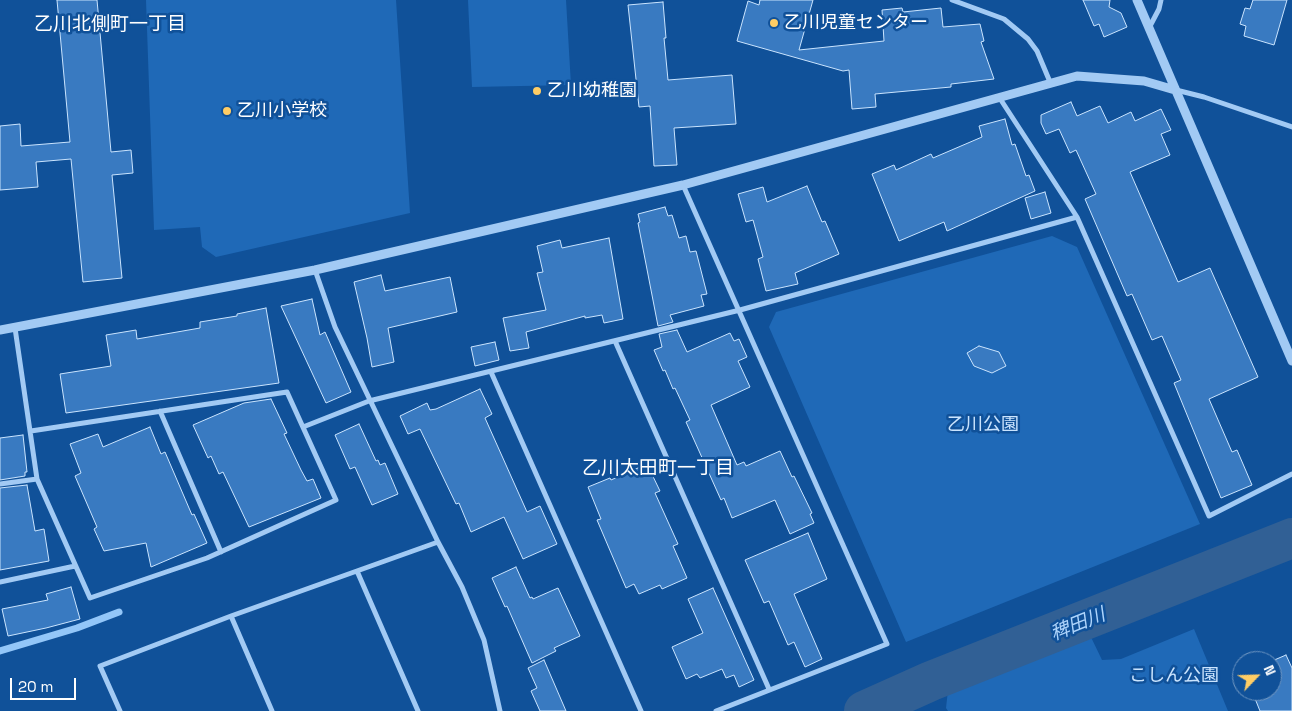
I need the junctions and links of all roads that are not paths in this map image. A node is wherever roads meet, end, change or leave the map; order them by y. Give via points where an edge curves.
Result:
1 (952, 0) edge
2 (1137, 0) edge
3 (1161, 0) edge
4 (1149, 29) junction
5 (1050, 82) junction
6 (1175, 90) junction
7 (999, 97) junction
8 (1292, 127) edge
9 (683, 185) junction
10 (1077, 217) junction
11 (315, 270) junction
12 (740, 310) junction
13 (15, 328) junction
14 (0, 330) edge
15 (615, 341) junction
16 (1292, 361) edge
17 (491, 372) junction
18 (370, 401) junction
19 (160, 411) junction
20 (303, 427) junction
21 (31, 431) junction
22 (1292, 474) edge
23 (37, 479) junction
24 (0, 484) edge
25 (438, 542) junction
26 (221, 552) junction
27 (75, 566) junction
28 (357, 571) junction
29 (0, 582) edge
30 (231, 616) junction
31 (769, 689) junction
32 (120, 711) edge
33 (272, 711) edge
34 (418, 711) edge
35 (500, 711) edge
36 (641, 711) edge
37 (716, 711) edge

1 - 5 street via 1004,19 1028,39 1037,51
2 - 4 street
3 - 4 street
4 - 6 street
5 - 6 street via 1077,76 1144,81
5 - 7 street
6 - 8 street
6 - 16 street
7 - 9 street
7 - 10 street
9 - 11 street
9 - 12 street
10 - 12 street
10 - 22 street via 1209,516
11 - 13 street
11 - 18 street via 335,327
12 - 15 street
12 - 31 street via 887,644
13 - 14 street
13 - 21 street
15 - 17 street
15 - 31 street
17 - 18 street
17 - 36 street
18 - 20 street
18 - 25 street
19 - 20 street via 287,392
19 - 21 street
19 - 26 street
20 - 26 street via 336,500
21 - 23 street
23 - 24 street
23 - 27 street
25 - 28 street
25 - 35 street via 462,587 484,640
26 - 27 street via 90,598
27 - 29 street
28 - 30 street
28 - 34 street
30 - 32 street via 100,666
30 - 33 street
31 - 37 street

